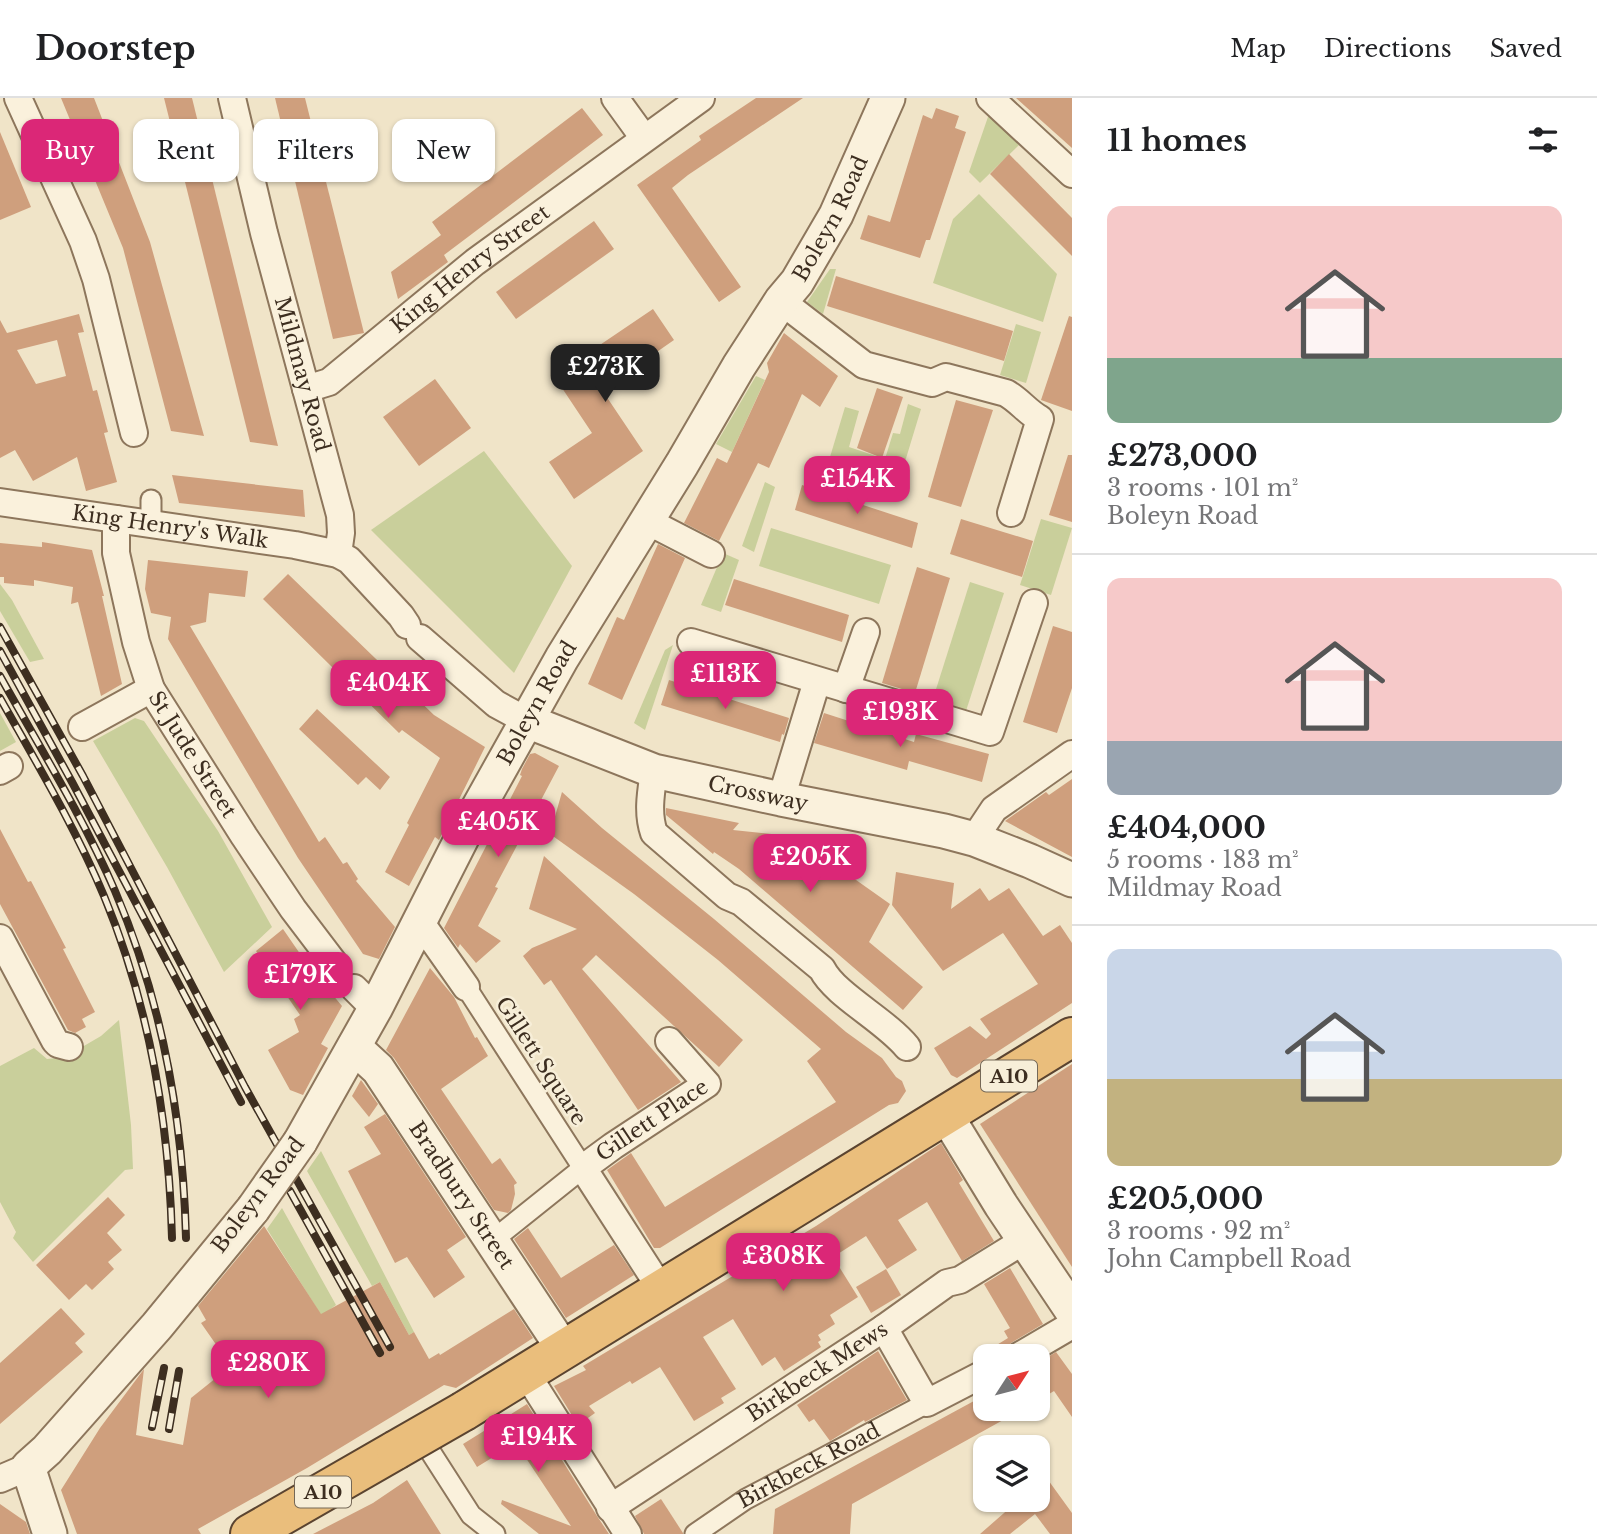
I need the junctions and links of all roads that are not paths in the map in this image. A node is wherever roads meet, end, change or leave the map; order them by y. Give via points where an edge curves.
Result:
1 (18, 98) edge
2 (232, 98) edge
3 (615, 98) edge
4 (701, 98) edge
5 (888, 98) edge
6 (990, 98) edge
7 (644, 138) junction
8 (1072, 174) edge
9 (781, 301) junction
10 (306, 389) junction
11 (134, 433) dead end
12 (0, 502) edge
13 (1011, 513) dead end
14 (116, 519) junction
15 (647, 521) junction
16 (338, 554) junction
17 (711, 554) dead end
18 (1034, 603) dead end
19 (866, 632) dead end
20 (691, 642) dead end
21 (817, 681) junction
22 (846, 689) junction
23 (150, 690) junction
24 (527, 721) junction
25 (82, 727) dead end
26 (1072, 754) edge
27 (654, 771) junction
28 (780, 799) junction
29 (974, 839) junction
30 (1072, 880) edge
31 (421, 923) junction
32 (0, 938) edge
33 (334, 963) dead end
34 (466, 987) joint
35 (1072, 1037) edge
36 (668, 1041) dead end
37 (69, 1047) dead end
38 (354, 1047) junction
39 (907, 1047) dead end
40 (946, 1115) junction
41 (583, 1168) junction
42 (493, 1240) junction
43 (1025, 1240) junction
44 (661, 1289) junction
45 (1072, 1311) edge
46 (1072, 1325) edge
47 (884, 1328) junction
48 (1040, 1344) edge
49 (564, 1350) junction
50 (527, 1373) junction
51 (973, 1379) edge
52 (927, 1403) junction
53 (409, 1443) junction
54 (14, 1473) edge
55 (610, 1508) junction
56 (50, 1534) edge
57 (250, 1534) edge
58 (495, 1534) edge
59 (628, 1534) edge
60 (695, 1534) edge

1 - 11 street via 83,241
2 - 10 street, Mildmay Road
3 - 7 street
4 - 7 street, King Henry Street
5 - 9 street, Boleyn Road via 836,215
6 - 8 street
7 - 10 street, King Henry Street via 458,275 328,382
9 - 13 street via 864,365 932,383 946,377 1006,393 1040,419
9 - 15 street, Boleyn Road
10 - 16 street, Mildmay Road via 340,515
12 - 14 street, King Henry's Walk
14 - 16 street, King Henry's Walk via 151,512
14 - 23 street, St Jude Street via 116,553
15 - 17 street
15 - 24 street, Boleyn Road
16 - 24 street via 356,566 413,631 496,704
18 - 22 street via 990,732
19 - 22 street
20 - 21 street
21 - 22 street
21 - 28 street
23 - 25 street
23 - 33 street, St Jude Street via 293,909
24 - 27 street, Crossway
24 - 31 street, Boleyn Road
26 - 29 street via 994,809
27 - 28 street, Crossway
27 - 39 street via 650,802 654,833 822,969 827,979
28 - 29 street, Crossway
29 - 30 street, Crossway
31 - 34 street
31 - 38 street, Boleyn Road via 365,998
32 - 37 street via 55,1041
34 - 41 street, Gillett Square
35 - 40 highway, A10
36 - 41 street, Gillett Place via 708,1084
38 - 42 street, Bradbury Street via 378,1069
38 - 54 street, Boleyn Road, bridge via 300,1142 253,1209 47,1450
40 - 43 street
40 - 44 highway, A10
41 - 42 street
41 - 44 street
42 - 49 street, Bradbury Street
43 - 45 street
43 - 47 street, Birkbeck Mews via 960,1280 947,1283
44 - 49 highway, A10
46 - 48 street
47 - 52 street
47 - 55 street, Birkbeck Mews
49 - 50 highway, A10
50 - 53 highway, A10, bridge
50 - 55 street
51 - 52 street, Birkbeck Road
52 - 60 street, Birkbeck Road via 746,1499
53 - 57 highway, A10
53 - 58 street via 471,1515
54 - 56 street, Boleyn Road
55 - 59 street

